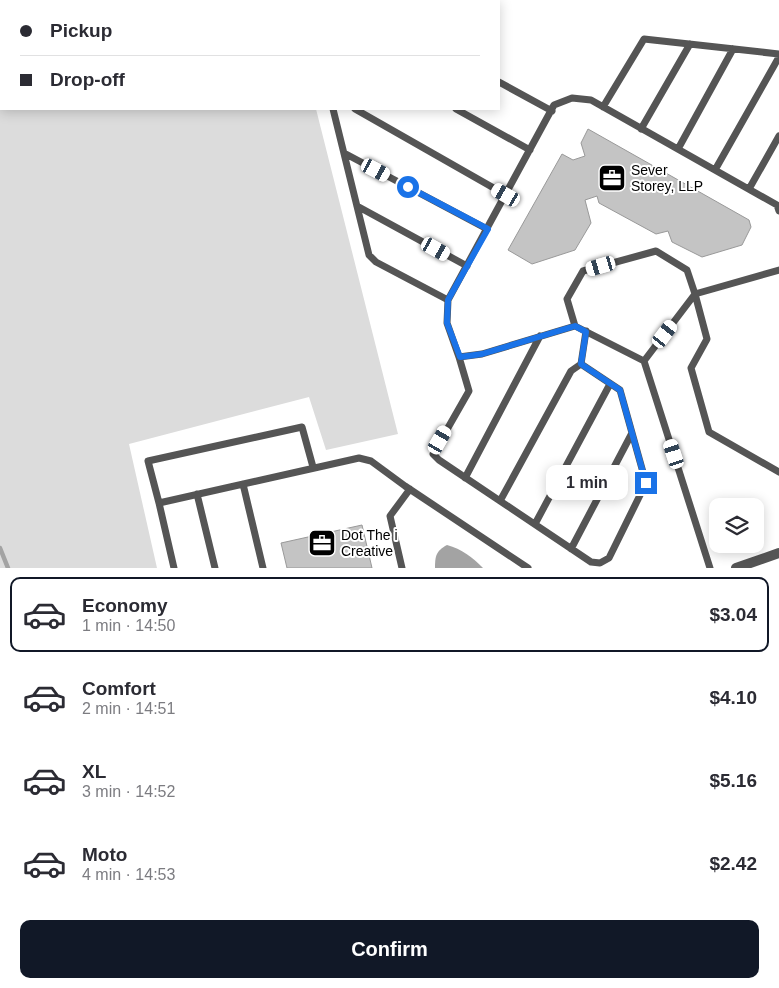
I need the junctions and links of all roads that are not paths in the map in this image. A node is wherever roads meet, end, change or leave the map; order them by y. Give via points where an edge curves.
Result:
1 (690, 44) junction
2 (734, 49) junction
3 (779, 56) edge
4 (500, 83) edge
5 (603, 107) junction
6 (333, 110) edge
7 (357, 110) edge
8 (458, 110) edge
9 (552, 111) junction
10 (641, 128) junction
11 (779, 136) edge
12 (678, 149) junction
13 (530, 150) junction
14 (344, 153) junction
15 (715, 170) junction
16 (750, 189) junction
17 (506, 195) junction
18 (357, 206) junction
19 (779, 211) edge
20 (488, 229) junction
21 (467, 266) junction
22 (779, 270) edge
23 (695, 294) junction
24 (448, 300) junction
25 (575, 326) junction
26 (586, 332) junction
27 (540, 336) junction
28 (460, 357) junction
29 (644, 361) junction
30 (581, 364) junction
31 (610, 384) junction
32 (632, 433) junction
33 (313, 468) junction
34 (779, 472) edge
35 (465, 478) junction
36 (243, 484) junction
37 (410, 489) junction
38 (197, 494) junction
39 (500, 501) junction
40 (159, 503) junction
41 (535, 524) junction
42 (571, 548) junction
43 (779, 554) edge
44 (174, 568) edge
45 (215, 568) edge
46 (263, 568) edge
47 (402, 568) edge
48 (528, 568) edge
49 (710, 568) edge
50 (736, 568) edge

1 - 2 lane
1 - 5 lane via 644,39
1 - 10 lane
2 - 3 lane
2 - 12 lane
3 - 15 lane
4 - 9 lane
5 - 9 lane via 591,100 572,98 554,105
5 - 10 lane
6 - 14 lane
7 - 17 lane
8 - 13 lane
9 - 13 lane
10 - 12 lane
11 - 16 lane
12 - 15 lane
13 - 17 lane
14 - 18 lane
14 - 20 lane
15 - 16 lane
16 - 19 lane via 777,205
17 - 20 lane
18 - 21 lane
18 - 24 lane via 369,255 376,262
20 - 21 lane
21 - 24 lane
22 - 23 lane
23 - 25 lane via 687,270 656,251 583,271 567,299
23 - 29 lane
23 - 34 lane via 708,340 691,368 709,432
24 - 28 lane via 447,323
25 - 26 lane
25 - 27 lane
26 - 29 lane
26 - 30 lane
27 - 28 lane via 482,354
27 - 35 lane
28 - 35 lane via 469,391 433,454
29 - 49 lane
30 - 31 lane
30 - 39 lane via 571,371
31 - 32 lane via 620,390
31 - 41 lane
32 - 42 lane
32 - 42 lane via 646,483 609,558 600,563 591,562
33 - 36 lane
33 - 37 lane via 359,458 371,461
33 - 40 lane via 302,427 148,461
35 - 39 lane
36 - 38 lane
36 - 46 lane
37 - 47 lane via 390,516
37 - 48 lane
38 - 40 lane
38 - 45 lane
39 - 41 lane
40 - 44 lane
41 - 42 lane
43 - 50 street

